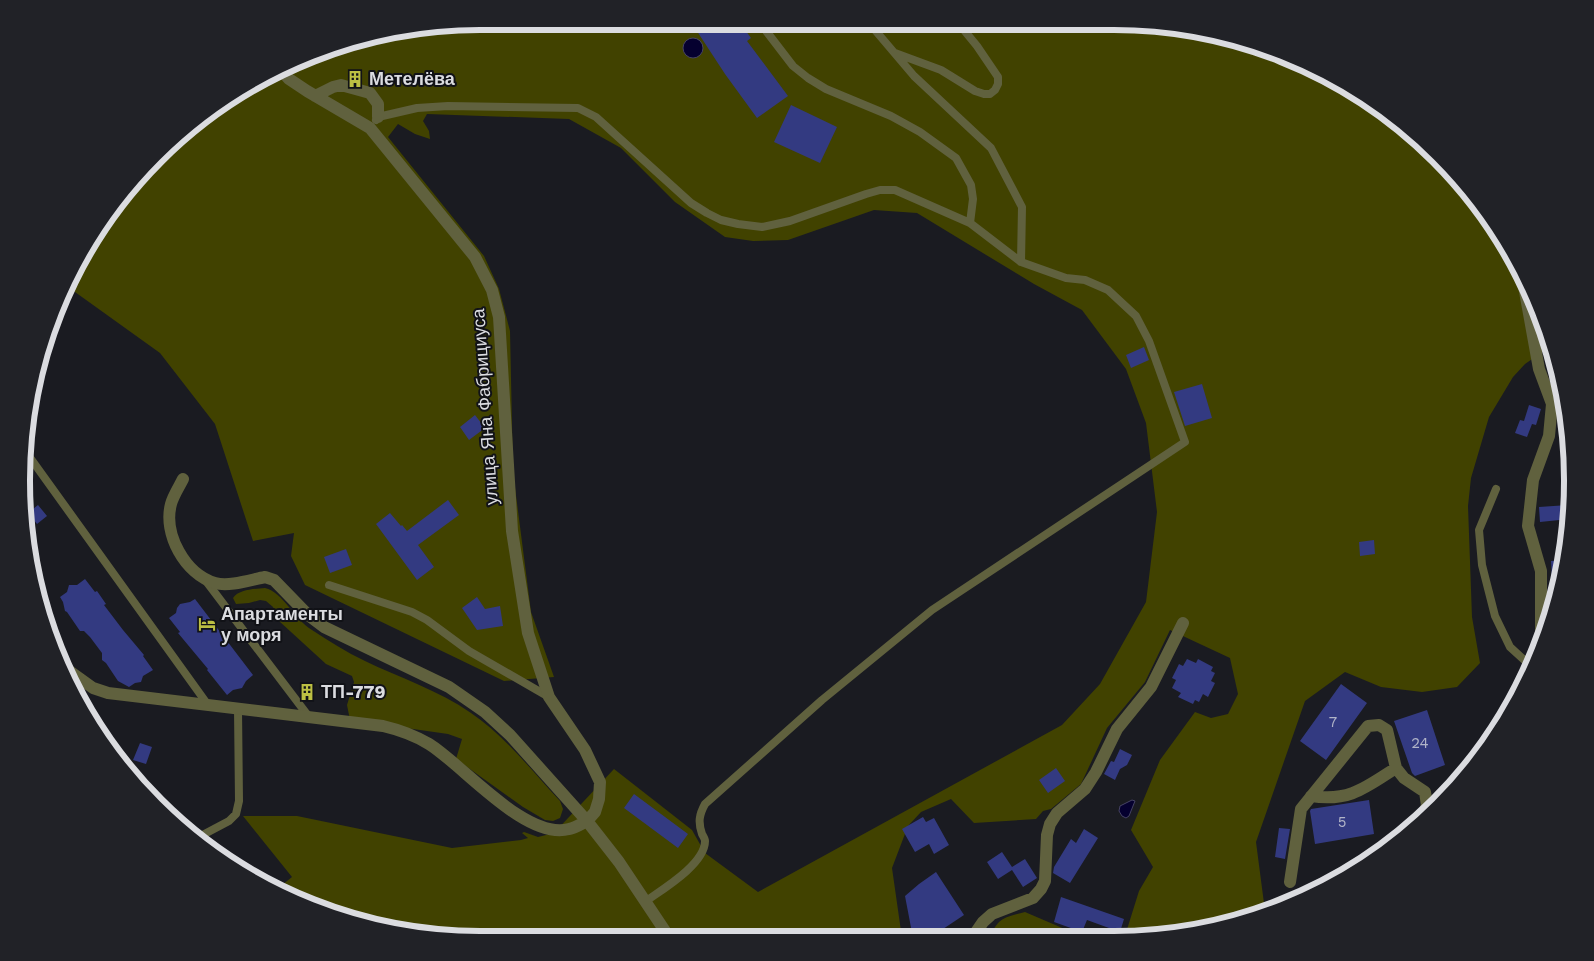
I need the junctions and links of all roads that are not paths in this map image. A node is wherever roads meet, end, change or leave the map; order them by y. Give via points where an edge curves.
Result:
1 (765, 30) edge
2 (875, 30) edge
3 (964, 30) edge
4 (893, 52) junction
5 (285, 74) edge
6 (315, 96) junction
7 (378, 118) junction
8 (370, 128) junction
9 (970, 224) junction
10 (1021, 262) junction
11 (1527, 301) edge
12 (31, 459) edge
13 (183, 479) dead end
14 (1496, 489) dead end
15 (204, 578) junction
16 (329, 585) dead end
17 (1541, 622) edge
18 (1183, 623) dead end
19 (1526, 661) edge
20 (73, 674) edge
21 (549, 697) junction
22 (208, 705) junction
23 (238, 709) junction
24 (309, 718) junction
25 (1396, 768) junction
26 (1311, 796) junction
27 (1427, 804) edge
28 (587, 822) junction
29 (203, 835) edge
30 (1290, 882) dead end
31 (646, 901) junction
32 (665, 931) edge
33 (977, 931) edge

1 - 9 lane via 793,66 808,78 826,89 891,116 956,158 971,185 974,199
2 - 4 lane
3 - 4 lane via 998,77 998,84 990,94 976,91 941,70
4 - 10 lane via 991,148 1022,207
5 - 6 street
6 - 7 street via 341,86 370,93 378,104
6 - 8 street
7 - 8 lane
7 - 9 lane via 417,108 448,106 578,108 596,117 692,203 721,220 762,227 790,221 880,190 895,190
8 - 21 street, улица Яна Фабрициуса via 475,257 492,290 499,317 512,531 528,633
9 - 10 lane
10 - 31 lane via 1108,290 1136,316 1149,341 1185,442 932,610 822,700 705,804 699,822 705,840 697,861
11 - 17 street via 1539,369 1552,404 1550,436 1533,480 1528,526 1541,571
12 - 22 lane
13 - 15 street via 171,504 169,523 173,541 185,561
14 - 19 lane via 1479,530 1482,565 1495,616 1510,646
15 - 24 lane
15 - 28 street via 225,584 270,578 324,627 449,687 485,712 510,736
16 - 21 lane via 412,612 468,651
18 - 33 street via 1151,687 1117,729 1085,789 1050,824 1045,880 1041,889 1033,898 992,914
20 - 22 street via 93,688 108,693
21 - 28 street, улица Яна Фабрициуса via 585,750 600,782 595,812
22 - 23 street
23 - 24 street
23 - 29 lane via 239,800 236,814
24 - 28 street via 383,726 406,732 430,745 509,810 530,822 549,829 568,830
25 - 26 street via 1357,792 1330,799
25 - 26 street via 1388,730 1379,725 1368,726
25 - 27 street via 1404,778 1425,792
26 - 30 street via 1301,809
28 - 31 street
31 - 32 street

